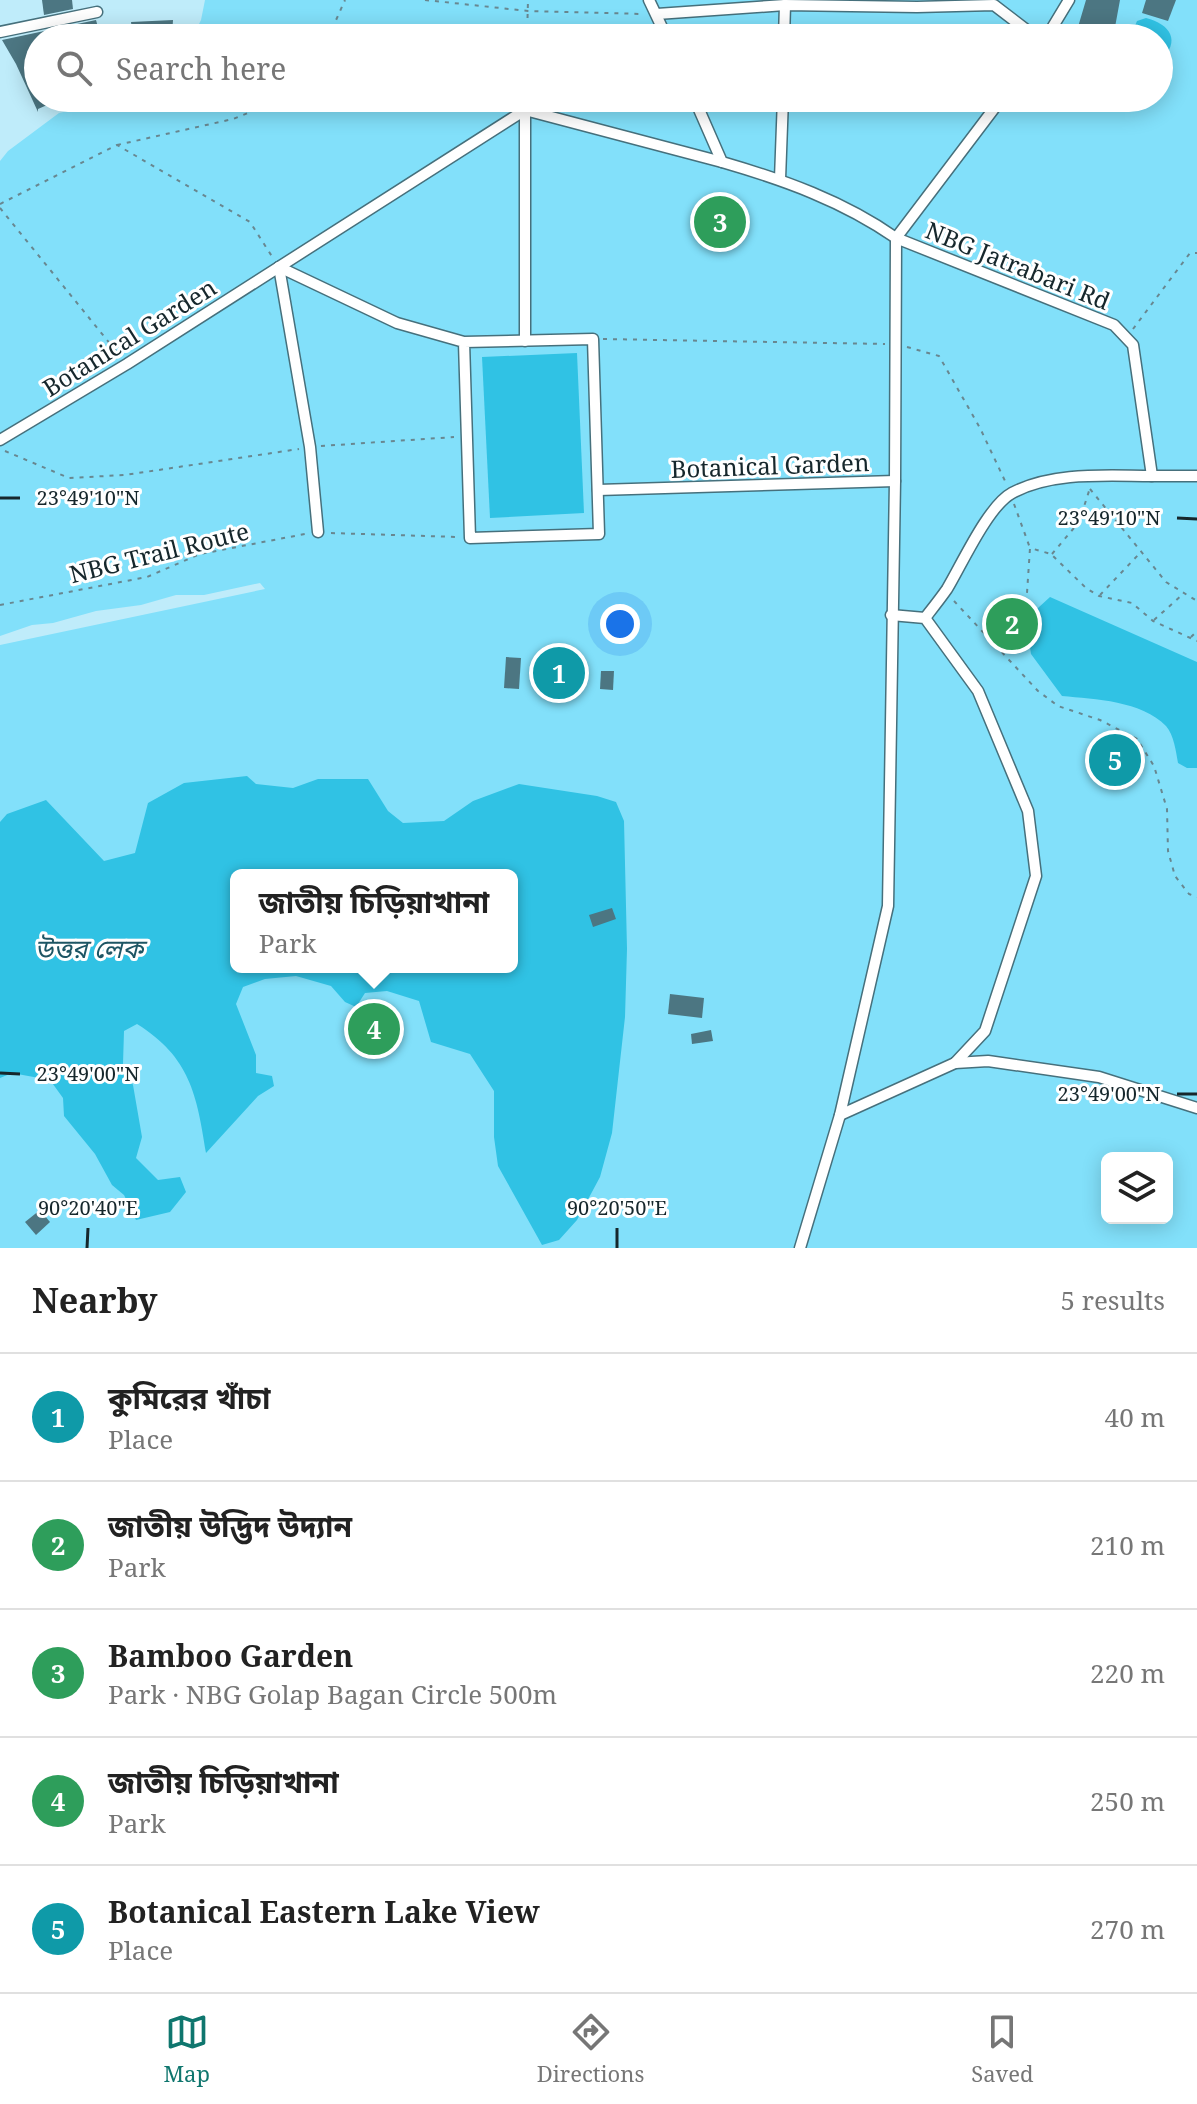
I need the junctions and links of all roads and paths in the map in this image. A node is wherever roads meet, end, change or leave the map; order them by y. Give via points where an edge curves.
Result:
1 (345, 0) edge
2 (425, 0) edge
3 (528, 0) edge
4 (649, 0) edge
5 (1069, 0) edge
6 (917, 3) edge
7 (785, 5) junction
8 (528, 11) junction
9 (97, 12) dead end
10 (657, 14) junction
11 (39, 24) edge
12 (334, 24) edge
13 (528, 24) edge
14 (661, 24) edge
15 (784, 24) edge
16 (1019, 24) edge
17 (1054, 24) edge
18 (24, 27) edge
19 (0, 32) edge
20 (250, 112) edge
21 (522, 112) edge
22 (525, 112) edge
23 (533, 112) edge
24 (700, 112) edge
25 (782, 112) edge
26 (991, 112) edge
27 (117, 145) junction
28 (722, 162) junction
29 (780, 179) junction
30 (0, 206) edge
31 (896, 238) junction
32 (1197, 253) edge
33 (279, 267) junction
34 (1127, 336) junction
35 (593, 339) junction
36 (525, 341) junction
37 (464, 342) junction
38 (896, 344) junction
39 (127, 364) junction
40 (466, 436) junction
41 (0, 440) edge
42 (310, 447) junction
43 (0, 449) edge
44 (1152, 476) junction
45 (1197, 476) edge
46 (895, 481) junction
47 (598, 490) junction
48 (1010, 493) junction
49 (318, 532) junction
50 (470, 538) junction
51 (1030, 548) junction
52 (1141, 552) junction
53 (1051, 554) junction
54 (945, 592) junction
55 (1184, 593) junction
56 (1099, 596) junction
57 (1197, 601) edge
58 (0, 605) edge
59 (891, 615) junction
60 (925, 618) junction
61 (1153, 621) junction
62 (1197, 631) edge
63 (1190, 638) junction
64 (1197, 641) edge
65 (993, 644) junction
66 (1197, 897) edge
67 (955, 1063) junction
68 (1197, 1108) edge
69 (840, 1115) junction
70 (800, 1248) edge

1 - 12 path
2 - 8 path
3 - 8 path
4 - 10 street
5 - 17 street
6 - 7 street
6 - 16 street via 994,5
7 - 10 street
7 - 15 street
8 - 10 path
8 - 13 path
9 - 11 street
10 - 14 street
18 - 19 street
20 - 27 path
21 - 33 street, Botanical Garden
22 - 36 street
23 - 28 street
24 - 28 street
25 - 29 street
26 - 31 street
27 - 30 path
27 - 33 path via 250,222
28 - 29 street, NBG Jatrabari Rd
29 - 31 street, NBG Jatrabari Rd via 866,217
30 - 39 path
31 - 34 street, NBG Jatrabari Rd via 1095,315
31 - 38 street
32 - 34 path via 1190,253
33 - 37 street via 397,323
33 - 39 street, Botanical Garden
33 - 42 street
34 - 44 street, NBG Jatrabari Rd via 1133,345
35 - 36 street
35 - 38 path
35 - 47 street
36 - 37 street
37 - 40 street
38 - 46 street
38 - 48 path via 939,356
39 - 41 street, Botanical Garden
40 - 42 path
40 - 50 street
42 - 43 path via 125,475 69,478
42 - 49 street
44 - 45 street
44 - 48 street via 1084,476
46 - 47 street, Botanical Garden
46 - 59 street
47 - 50 street via 599,534
48 - 51 path
48 - 54 street via 985,522
49 - 50 path, NBG Trail Route
49 - 58 path, NBG Trail Route via 200,554 147,577
51 - 53 path
51 - 65 path via 1027,593
52 - 53 path via 1090,489 1079,522
52 - 55 path via 1166,582
52 - 56 path
53 - 56 path
54 - 60 street
54 - 65 path
55 - 57 path
55 - 61 path
56 - 61 path via 1132,603
59 - 60 street
59 - 69 street via 888,906
60 - 67 street via 978,691 1028,811 1036,876 985,1031
61 - 63 path
62 - 63 path
63 - 64 path
65 - 66 path via 1058,706 1137,739 1154,766 1167,809 1175,876
67 - 68 street via 988,1061 1099,1077
67 - 69 street
69 - 70 street

